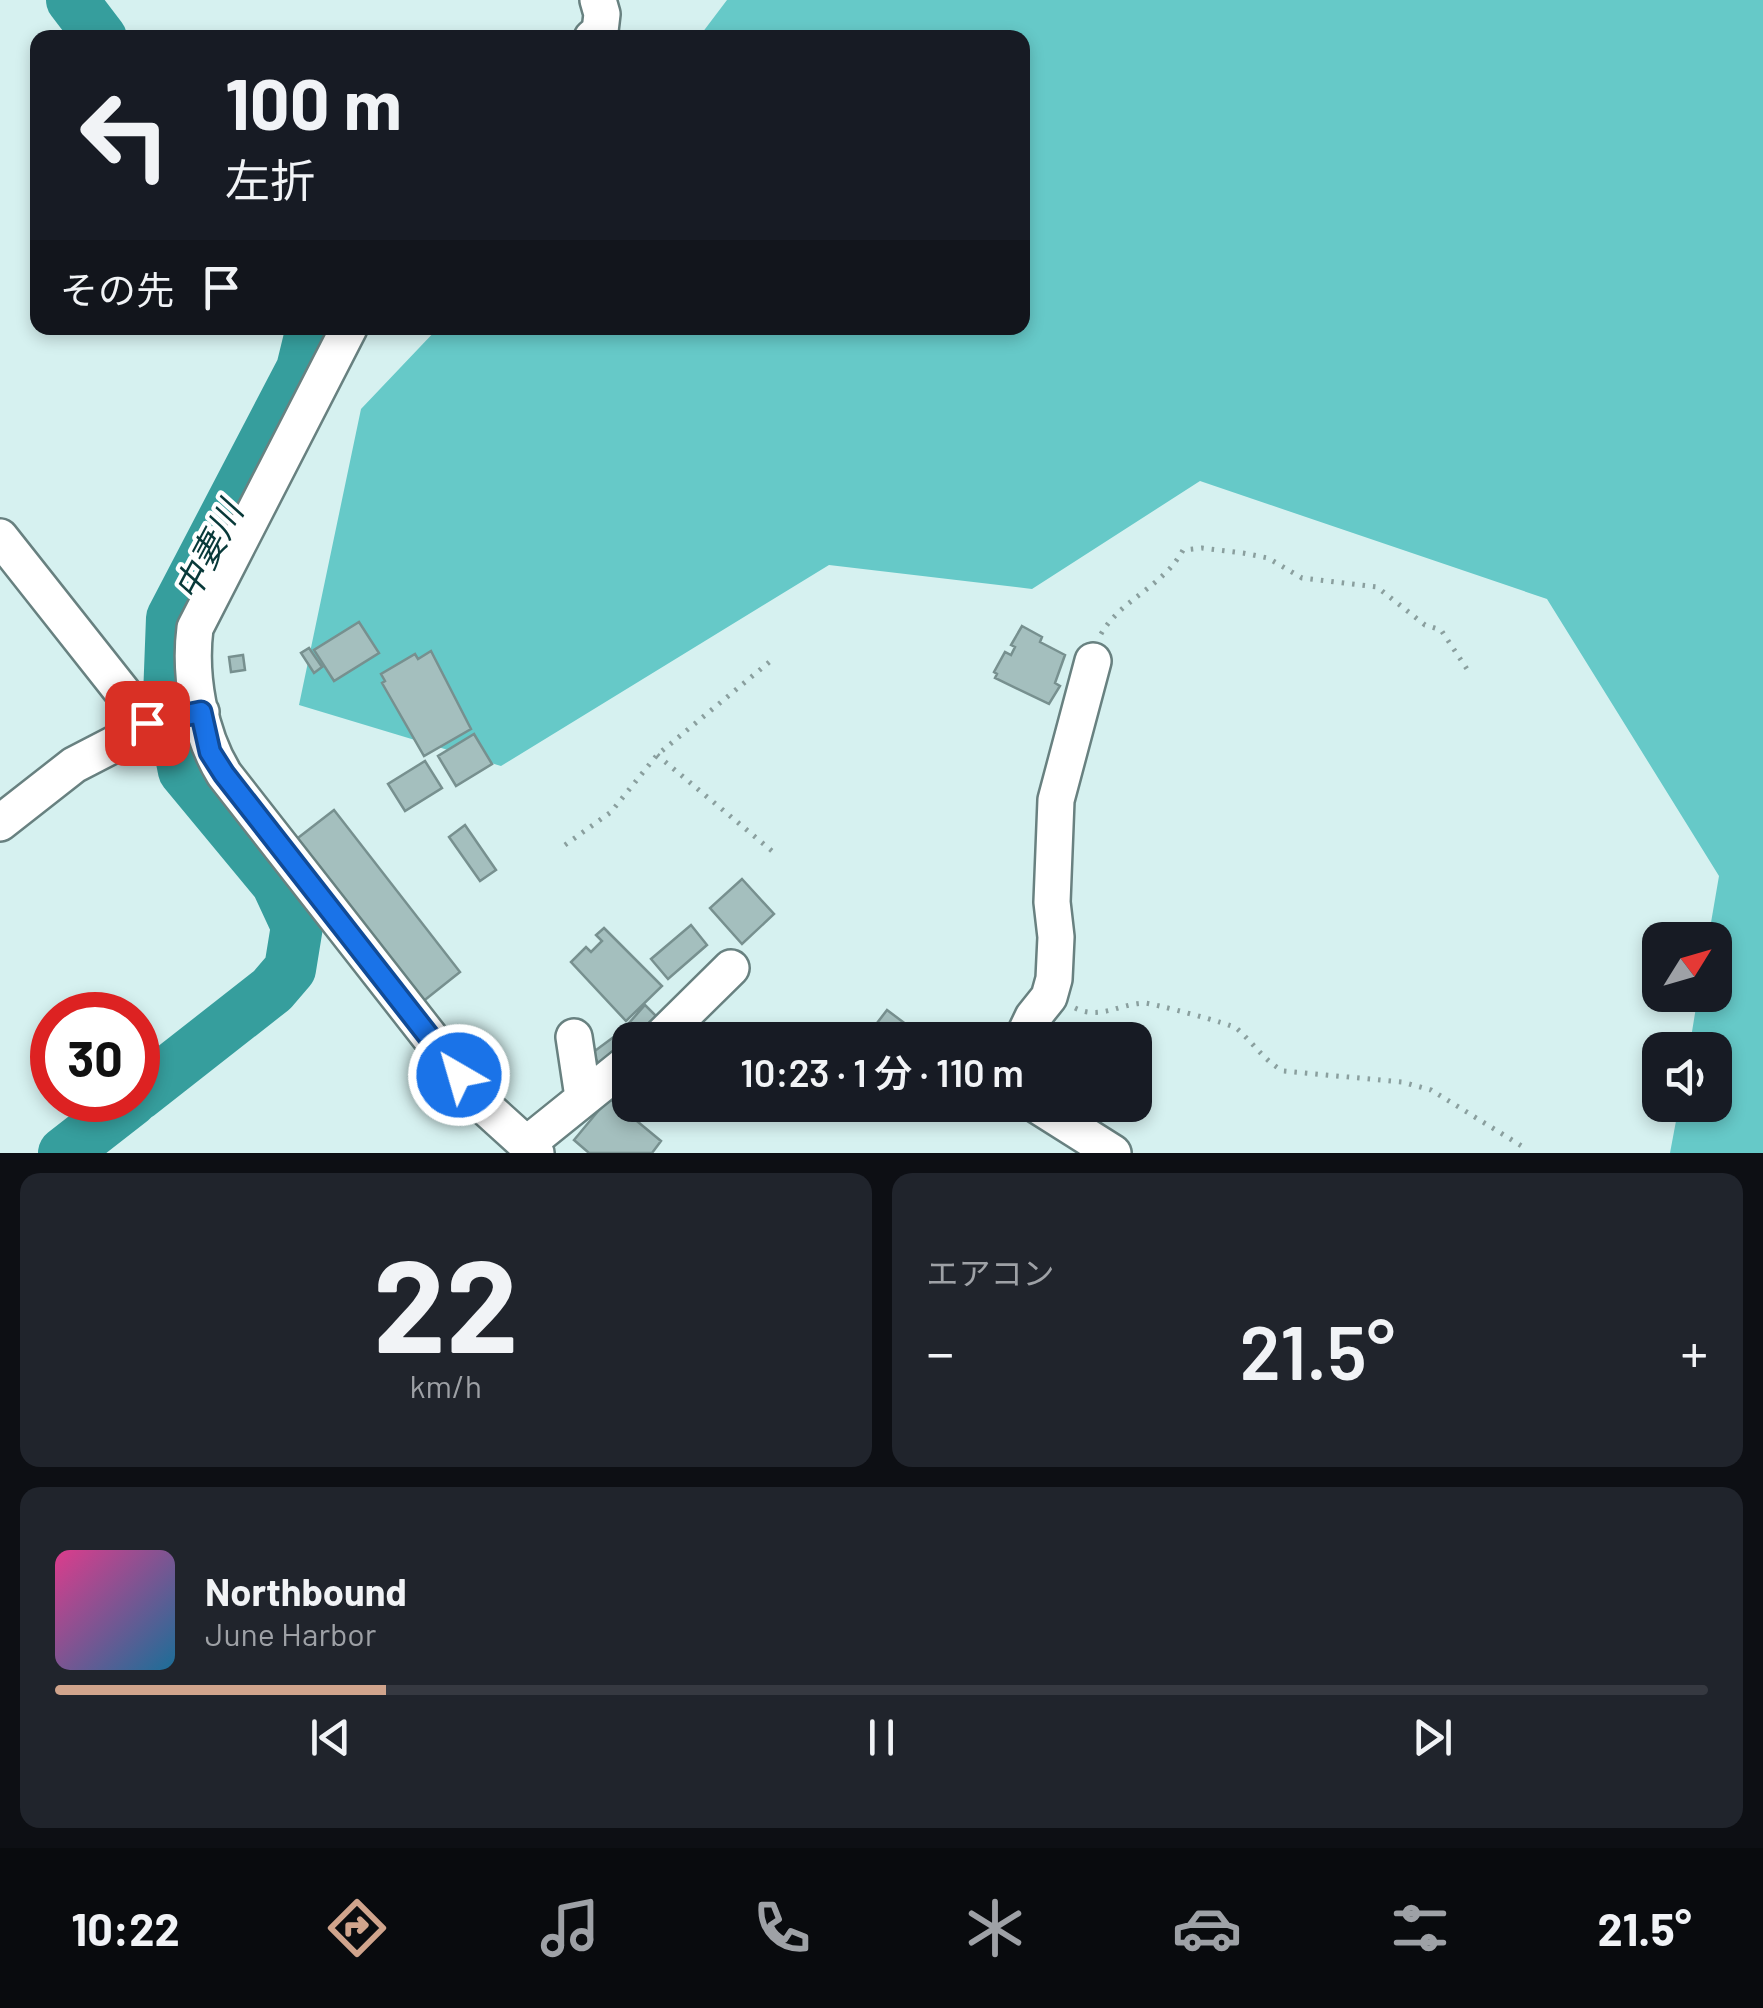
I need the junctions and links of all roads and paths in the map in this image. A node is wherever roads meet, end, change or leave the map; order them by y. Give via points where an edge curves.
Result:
1 (598, 0) edge
2 (600, 30) edge
3 (344, 335) edge
4 (0, 537) edge
5 (773, 659) dead end
6 (1093, 660) joint
7 (1468, 672) dead end
8 (175, 717) junction
9 (656, 755) junction
10 (0, 823) edge
11 (565, 845) dead end
12 (772, 851) dead end
13 (731, 968) dead end
14 (1049, 997) junction
15 (676, 1022) edge
16 (1031, 1022) edge
17 (574, 1037) dead end
18 (612, 1075) edge
19 (584, 1098) junction
20 (1064, 1122) edge
21 (1524, 1148) dead end
22 (532, 1149) edge
23 (1113, 1153) edge

1 - 2 street
3 - 8 street via 195,628
4 - 8 street
5 - 9 path
6 - 7 path via 1113,615 1151,588 1183,550 1202,548 1268,558 1302,578 1376,586 1441,630
6 - 14 street via 1056,800
8 - 10 street via 74,765
8 - 22 street via 210,752 482,1106
9 - 11 path via 611,812
9 - 12 path
13 - 15 street
14 - 16 street
14 - 21 path via 1084,1012 1147,1003 1221,1022 1282,1071 1431,1090
17 - 19 street
18 - 19 street
19 - 22 street
20 - 23 street

